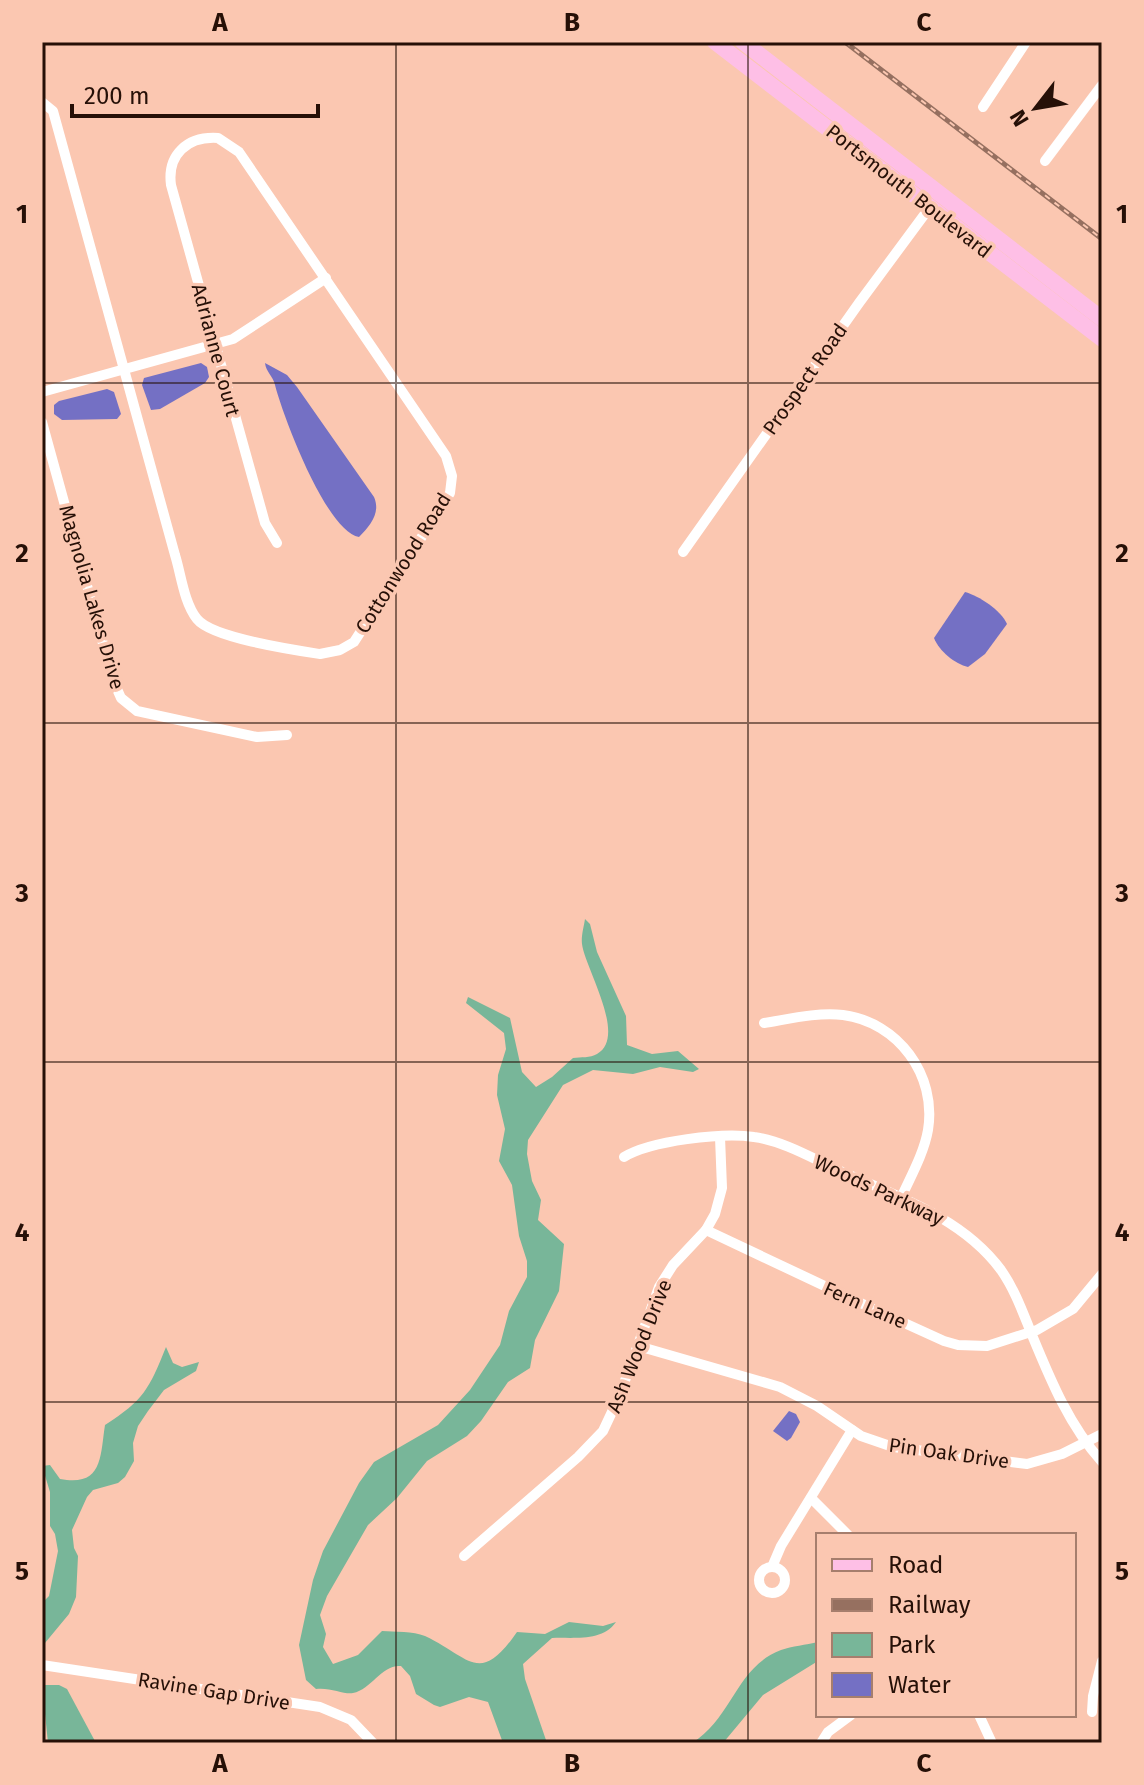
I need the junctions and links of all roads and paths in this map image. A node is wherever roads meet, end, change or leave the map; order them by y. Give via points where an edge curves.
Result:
1 (715, 42) edge
2 (743, 42) edge
3 (1026, 42) edge
4 (780, 81) junction
5 (1102, 85) edge
6 (42, 102) edge
7 (983, 107) dead end
8 (176, 154) joint
9 (1045, 161) dead end
10 (937, 205) junction
11 (326, 278) junction
12 (1102, 319) edge
13 (1101, 335) edge
14 (215, 345) junction
15 (124, 369) junction
16 (42, 392) edge
17 (42, 422) edge
18 (277, 543) dead end
19 (683, 552) dead end
20 (287, 735) dead end
21 (764, 1023) dead end
22 (720, 1137) junction
23 (624, 1157) dead end
24 (901, 1198) junction
25 (706, 1230) junction
26 (1102, 1274) edge
27 (1031, 1333) junction
28 (638, 1346) junction
29 (852, 1430) junction
30 (1102, 1434) edge
31 (1086, 1444) junction
32 (1102, 1462) edge
33 (811, 1498) junction
34 (846, 1533) edge
35 (464, 1556) dead end
36 (772, 1567) dead end
37 (1102, 1661) edge
38 (42, 1665) edge
39 (1092, 1712) dead end
40 (848, 1717) edge
41 (980, 1717) edge
42 (373, 1743) edge
43 (821, 1743) edge
44 (992, 1743) edge

1 - 4 main road, Portsmouth Boulevard
2 - 4 main road, Portsmouth Boulevard
3 - 7 street
4 - 10 main road, Portsmouth Boulevard
5 - 9 street
6 - 15 street, Cottonwood Road via 53,111
8 - 11 street, Cottonwood Road via 199,139 218,138 233,145
8 - 14 street, Adrianne Court via 171,185
10 - 12 main road, Portsmouth Boulevard
10 - 13 main road, Portsmouth Boulevard
10 - 19 street, Prospect Road via 859,303
11 - 14 street via 245,334
11 - 15 street, Cottonwood Road via 440,446 452,476 450,493 417,546 354,642 340,650 320,654 235,637 210,630 197,619
14 - 15 street
14 - 18 street, Adrianne Court via 265,523
15 - 16 street
17 - 20 street, Magnolia Lakes Drive via 121,698 137,711 171,719 257,737
21 - 24 street via 851,1017 888,1034 911,1056 927,1092 929,1118 925,1144
22 - 23 street, Woods Parkway via 652,1145
22 - 24 street, Woods Parkway via 771,1141
22 - 25 street, Ash Wood Drive via 722,1188
24 - 27 street, Woods Parkway via 942,1218 986,1252 1010,1283
25 - 27 street, Fern Lane via 944,1341 987,1346
25 - 28 street, Ash Wood Drive via 665,1276
26 - 27 street, Fern Lane via 1073,1309
27 - 31 street, Woods Parkway
28 - 29 street, Pin Oak Drive via 780,1387
28 - 35 street, Ash Wood Drive via 609,1421 595,1441
29 - 31 street, Pin Oak Drive via 893,1447 1013,1464 1041,1462
29 - 33 street
30 - 31 street, Pin Oak Drive
31 - 32 street, Woods Parkway
33 - 34 street
33 - 36 street
37 - 39 street
38 - 42 street, Ravine Gap Drive via 320,1707 351,1720
40 - 43 street
41 - 44 street

